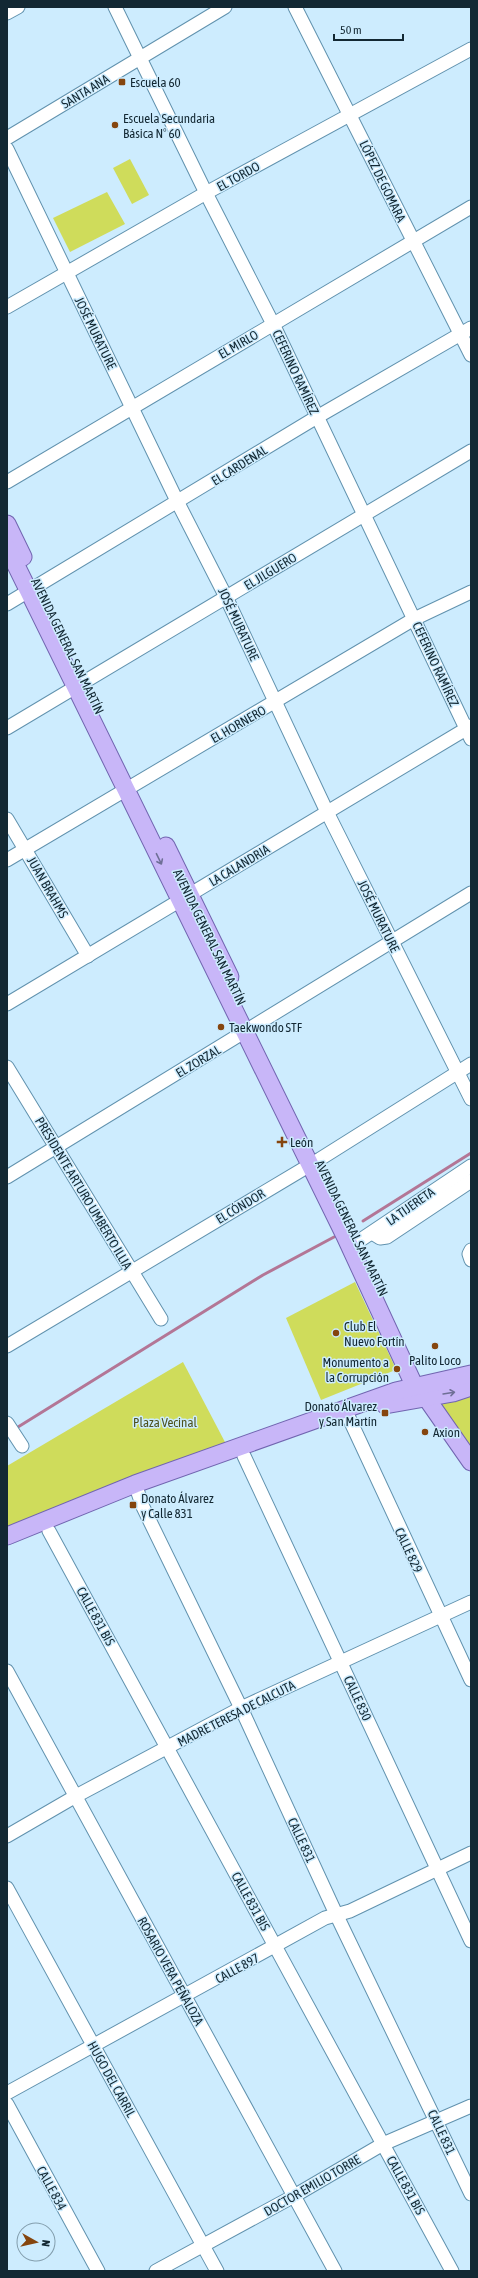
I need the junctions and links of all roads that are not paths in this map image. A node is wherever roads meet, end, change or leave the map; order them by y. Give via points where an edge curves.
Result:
1 (18, 7) edge
2 (115, 7) edge
3 (225, 7) edge
4 (296, 7) edge
5 (7, 13) edge
6 (471, 49) edge
7 (139, 58) junction
8 (350, 113) junction
9 (7, 138) edge
10 (7, 149) edge
11 (206, 193) junction
12 (471, 207) edge
13 (413, 241) junction
14 (66, 273) junction
15 (7, 307) edge
16 (273, 324) junction
17 (466, 331) edge
18 (471, 355) edge
19 (132, 406) junction
20 (317, 417) junction
21 (471, 451) edge
22 (7, 482) edge
23 (178, 502) junction
24 (364, 513) junction
25 (7, 524) edge
26 (7, 547) edge
27 (33, 589) junction
28 (471, 592) edge
29 (226, 597) junction
30 (7, 604) edge
31 (414, 619) junction
32 (81, 684) junction
33 (275, 702) junction
34 (7, 728) edge
35 (469, 731) edge
36 (130, 787) junction
37 (328, 812) junction
38 (7, 819) edge
39 (26, 849) junction
40 (7, 860) edge
41 (471, 893) edge
42 (184, 898) junction
43 (392, 943) junction
44 (88, 956) junction
45 (7, 1004) edge
46 (249, 1030) junction
47 (471, 1064) edge
48 (7, 1067) edge
49 (457, 1073) junction
50 (471, 1099) edge
51 (56, 1147) junction
52 (314, 1162) junction
53 (471, 1166) edge
54 (7, 1177) edge
55 (471, 1181) edge
56 (432, 1191) junction
57 (444, 1198) junction
58 (360, 1240) junction
59 (131, 1271) junction
60 (161, 1319) dead end
61 (7, 1346) edge
62 (470, 1382) edge
63 (422, 1388) junction
64 (349, 1418) junction
65 (7, 1423) edge
66 (22, 1446) dead end
67 (244, 1456) junction
68 (471, 1462) edge
69 (137, 1489) junction
70 (49, 1531) junction
71 (7, 1536) edge
72 (7, 1548) edge
73 (471, 1602) edge
74 (440, 1616) junction
75 (342, 1662) junction
76 (7, 1671) edge
77 (471, 1680) edge
78 (241, 1708) junction
79 (168, 1748) junction
80 (76, 1796) junction
81 (7, 1836) edge
82 (471, 1854) edge
83 (438, 1869) junction
84 (7, 1888) edge
85 (336, 1914) junction
86 (471, 1941) edge
87 (275, 1946) junction
88 (185, 1997) junction
89 (94, 2046) junction
90 (7, 2093) edge
91 (7, 2104) edge
92 (471, 2106) edge
93 (437, 2121) junction
94 (383, 2144) junction
95 (471, 2194) edge
96 (294, 2196) junction
97 (204, 2245) junction
98 (98, 2271) edge
99 (156, 2271) edge
100 (217, 2271) edge
101 (335, 2271) edge
102 (452, 2271) edge

1 - 5 street
2 - 7 street, CEFERINO RAMÍREZ
3 - 7 street, SANTA ANA
4 - 8 street, LÓPEZ DE GOMARA
6 - 8 street, EL TORDO
7 - 9 street, SANTA ANA
7 - 11 street, CEFERINO RAMÍREZ
8 - 11 street, EL TORDO
8 - 13 street, LÓPEZ DE GOMARA
10 - 14 street, JOSÉ MURATURE
11 - 14 street, EL TORDO
11 - 16 street, CEFERINO RAMÍREZ
12 - 13 street, EL MIRLO
13 - 16 street, EL MIRLO
13 - 17 street, LÓPEZ DE GOMARA
14 - 15 street, EL TORDO
14 - 19 street, JOSÉ MURATURE
16 - 19 street, EL MIRLO
16 - 20 street, CEFERINO RAMÍREZ
17 - 18 street, LÓPEZ DE GOMARA
17 - 20 street, EL CARDENAL
19 - 22 street, EL MIRLO
19 - 23 street, JOSÉ MURATURE
20 - 23 street, EL CARDENAL
20 - 24 street, CEFERINO RAMÍREZ
21 - 24 street, EL JILGUERO
23 - 27 street, EL CARDENAL
23 - 29 street, JOSÉ MURATURE
24 - 29 street, EL JILGUERO
24 - 31 street, CEFERINO RAMÍREZ
25 - 27 main road, AVENIDA GENERAL SAN MARTÍN
26 - 27 main road, AVENIDA GENERAL SAN MARTÍN
27 - 30 street, EL CARDENAL
27 - 32 main road, AVENIDA GENERAL SAN MARTÍN
28 - 31 street, EL HORNERO
29 - 32 street, EL JILGUERO
29 - 33 street, JOSÉ MURATURE
31 - 33 street, EL HORNERO
31 - 35 street, CEFERINO RAMÍREZ
32 - 34 street, EL JILGUERO
32 - 36 main road, AVENIDA GENERAL SAN MARTÍN
33 - 36 street, EL HORNERO
33 - 37 street, JOSÉ MURATURE
35 - 37 street, LA CALANDRIA
36 - 39 street, EL HORNERO
36 - 42 main road, AVENIDA GENERAL SAN MARTÍN
37 - 42 street, LA CALANDRIA
37 - 43 street, JOSÉ MURATURE
38 - 39 street, JUAN BRAHMS
39 - 40 street, EL HORNERO
39 - 44 street, JUAN BRAHMS
41 - 43 street, EL ZORZAL
42 - 44 street, LA CALANDRIA
42 - 46 main road, AVENIDA GENERAL SAN MARTÍN
43 - 46 street, EL ZORZAL
43 - 49 street, JOSÉ MURATURE
44 - 45 street, LA CALANDRIA
46 - 51 street, EL ZORZAL
46 - 52 main road, AVENIDA GENERAL SAN MARTÍN
47 - 49 street, EL CÓNDOR
48 - 51 street, PRESIDENTE ARTURO UMBERTO ILLIA
49 - 50 street, JOSÉ MURATURE
49 - 52 street, EL CÓNDOR
51 - 54 street, EL ZORZAL
51 - 59 street, PRESIDENTE ARTURO UMBERTO ILLIA
52 - 58 main road, AVENIDA GENERAL SAN MARTÍN
52 - 59 street, EL CÓNDOR
53 - 56 street, LA TIJERETA
55 - 57 street
56 - 57 street
56 - 58 street, LA TIJERETA
57 - 58 street via 388,1237
58 - 63 main road, AVENIDA GENERAL SAN MARTÍN
59 - 60 street, PRESIDENTE ARTURO UMBERTO ILLIA
59 - 61 street, EL CÓNDOR
62 - 63 main road
63 - 64 main road
63 - 68 main road, AVENIDA GENERAL SAN MARTÍN
63 - 69 main road
64 - 67 main road
64 - 74 street, CALLE 829
65 - 66 street
67 - 69 main road
67 - 75 street, CALLE 830
69 - 70 main road
69 - 71 main road
69 - 78 street, CALLE 831
70 - 72 main road
70 - 79 street, CALLE 831 BIS
73 - 74 street, MADRE TERESA DE CALCUTA
74 - 75 street, MADRE TERESA DE CALCUTA
74 - 77 street, CALLE 829
75 - 78 street, MADRE TERESA DE CALCUTA
75 - 83 street, CALLE 830
76 - 80 street, ROSARIO VERA PEÑALOZA
78 - 79 street, MADRE TERESA DE CALCUTA
78 - 85 street, CALLE 831
79 - 80 street, MADRE TERESA DE CALCUTA
79 - 87 street, CALLE 831 BIS
80 - 81 street, MADRE TERESA DE CALCUTA
80 - 88 street, ROSARIO VERA PEÑALOZA
82 - 83 street, CALLE 897
83 - 85 street, CALLE 897 via 350,1911
83 - 86 street, CALLE 830
84 - 89 street, HUGO DEL CARRIL
85 - 87 street, CALLE 897
85 - 93 street, CALLE 831
87 - 88 street, CALLE 897
87 - 94 street, CALLE 831 BIS
88 - 89 street, CALLE 897
88 - 96 street, ROSARIO VERA PEÑALOZA
89 - 90 street, CALLE 897
89 - 97 street, HUGO DEL CARRIL
91 - 98 street, CALLE 834
92 - 93 street, DOCTOR EMILIO TORRE
93 - 94 street, DOCTOR EMILIO TORRE
93 - 95 street, CALLE 831
94 - 96 street, DOCTOR EMILIO TORRE
94 - 102 street, CALLE 831 BIS
96 - 97 street, DOCTOR EMILIO TORRE
96 - 101 street, ROSARIO VERA PEÑALOZA
97 - 99 street, DOCTOR EMILIO TORRE
97 - 100 street, HUGO DEL CARRIL

